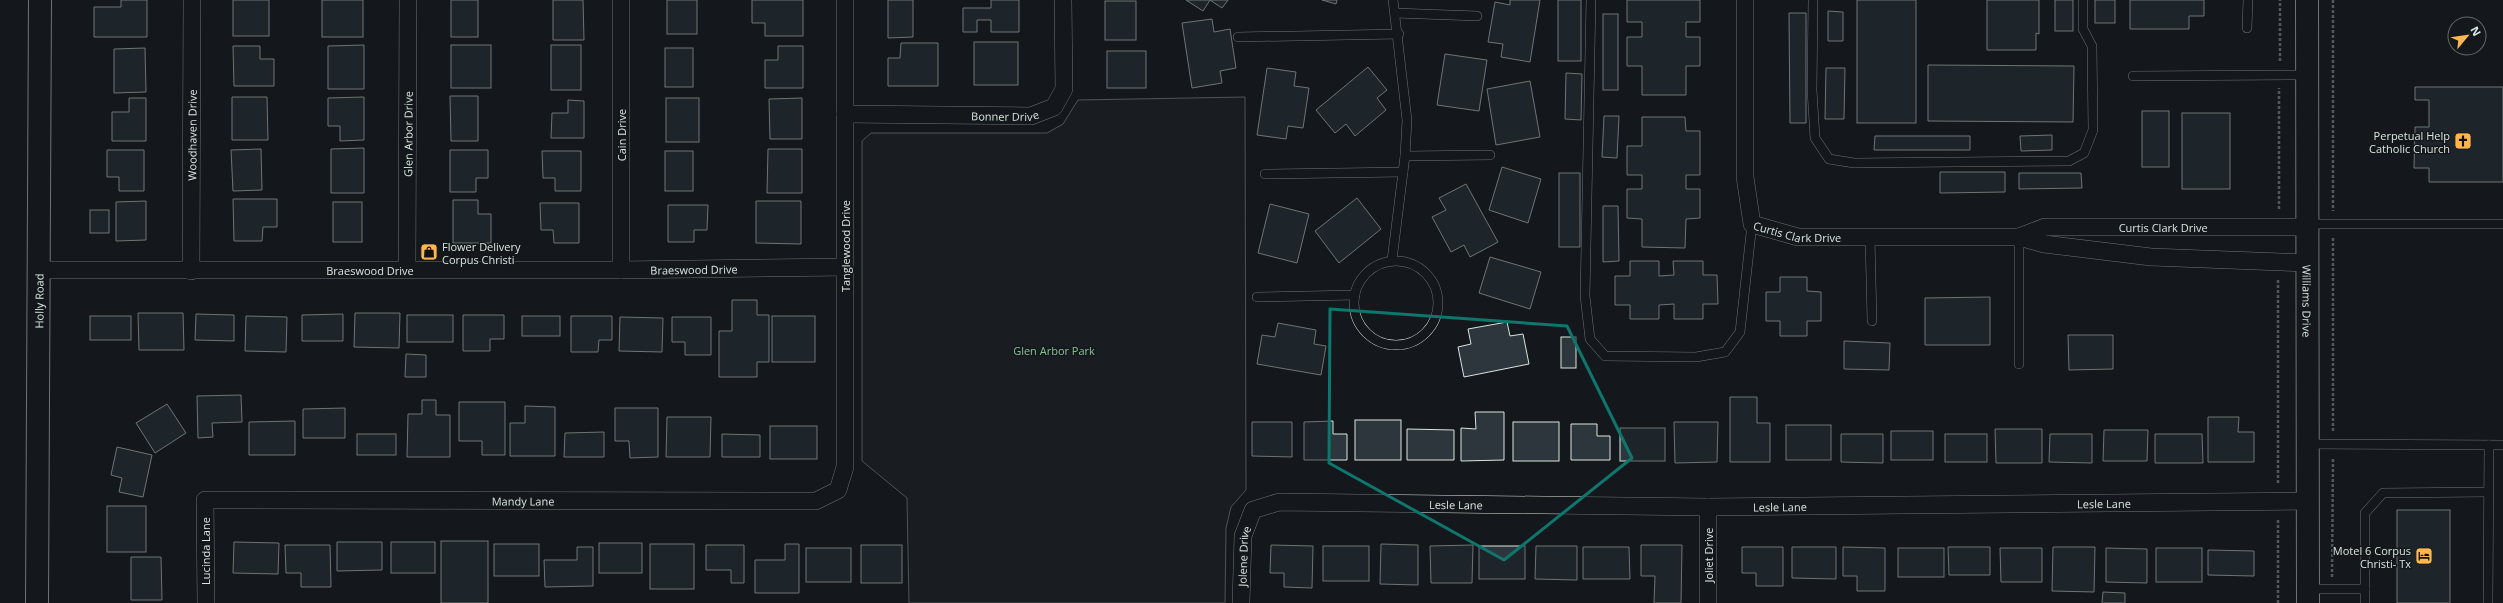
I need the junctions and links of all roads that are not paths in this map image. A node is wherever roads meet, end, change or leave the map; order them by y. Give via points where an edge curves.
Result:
1 (40, 0) edge
2 (192, 0) edge
3 (408, 0) edge
4 (621, 0) edge
5 (845, 0) edge
6 (1063, 0) edge
7 (1393, 0) edge
8 (1591, 0) edge
9 (1745, 0) edge
10 (1813, 0) edge
11 (2083, 0) edge
12 (2248, 0) edge
13 (2307, 0) edge
14 (1395, 13) junction
15 (1477, 16) dead end
16 (2248, 28) dead end
17 (1399, 34) junction
18 (1238, 37) dead end
19 (2307, 75) junction
20 (2133, 76) dead end
21 (845, 114) junction
22 (1490, 155) dead end
23 (1405, 156) junction
24 (1403, 172) junction
25 (1266, 174) dead end
26 (1752, 224) junction
27 (2503, 224) edge
28 (2308, 226) junction
29 (1870, 237) junction
30 (2019, 237) junction
31 (1392, 260) junction
32 (2308, 262) junction
33 (845, 267) junction
34 (407, 268) junction
35 (38, 270) junction
36 (621, 270) junction
37 (191, 271) junction
38 (1354, 295) junction
39 (1257, 297) dead end
40 (1872, 321) dead end
41 (2019, 364) dead end
42 (2309, 444) junction
43 (2489, 445) junction
44 (2503, 445) edge
45 (838, 490) joint
46 (2488, 492) junction
47 (205, 500) joint
48 (2307, 502) junction
49 (1708, 507) junction
50 (1253, 510) joint
51 (2364, 589) junction
52 (2308, 596) edge
53 (37, 603) edge
54 (206, 603) edge
55 (1241, 603) edge
56 (1708, 603) edge
57 (2364, 603) edge
58 (2488, 603) edge

1 - 35 main road, Holly Road
2 - 37 street, Woodhaven Drive
3 - 34 street, Glen Arbor Drive
4 - 36 street, Cain Drive
5 - 21 street, Tanglewood Drive
6 - 21 street, Bonner Drive via 1064,89 1054,107 1031,116
7 - 14 lane
8 - 26 lane via 1585,296 1590,339 1605,356 1696,357 1725,352 1740,332
9 - 26 street, Curtis Clark Drive via 1745,177
10 - 11 lane via 1812,90 1815,138 1829,159 1854,163 2069,161 2084,153 2093,130 2092,46 2083,29
12 - 16 lane
13 - 19 main road, Williams Drive
14 - 15 lane
14 - 17 lane
17 - 18 lane
17 - 23 lane via 1407,120
19 - 20 lane
19 - 28 main road, Williams Drive
21 - 33 street, Tanglewood Drive
22 - 23 lane
23 - 24 lane
24 - 25 lane
24 - 31 lane
26 - 29 street, Curtis Clark Drive via 1798,237
27 - 28 lane
28 - 30 street, Curtis Clark Drive via 2045,227
28 - 32 main road, Williams Drive
29 - 30 street, Curtis Clark Drive
29 - 40 lane
30 - 32 street, Curtis Clark Drive via 2044,244 2151,257
30 - 41 lane
31 - 38 lane via 1372,268 1364,275
31 - 38 lane via 1416,265 1434,282 1439,306 1436,318 1425,334 1409,343 1397,345 1374,338 1364,330 1358,320 1354,308
32 - 42 main road, Williams Drive
33 - 36 street, Braeswood Drive
33 - 45 street, Tanglewood Drive via 846,467
34 - 36 street, Braeswood Drive
34 - 37 street, Braeswood Drive
35 - 37 street, Braeswood Drive
35 - 53 main road, Holly Road
38 - 39 lane
42 - 43 lane
42 - 48 main road, Williams Drive
43 - 44 lane
43 - 46 lane
45 - 47 street, Mandy Lane via 816,501
46 - 51 lane via 2383,493 2366,513
46 - 58 lane
47 - 54 street, Lucinda Lane
48 - 49 street, Lesle Lane
48 - 52 main road, Williams Drive
49 - 50 street, Lesle Lane via 1279,502
49 - 56 street, Joliet Drive
50 - 55 street, Jolene Drive via 1243,536
51 - 52 lane via 2332,589
51 - 57 lane

